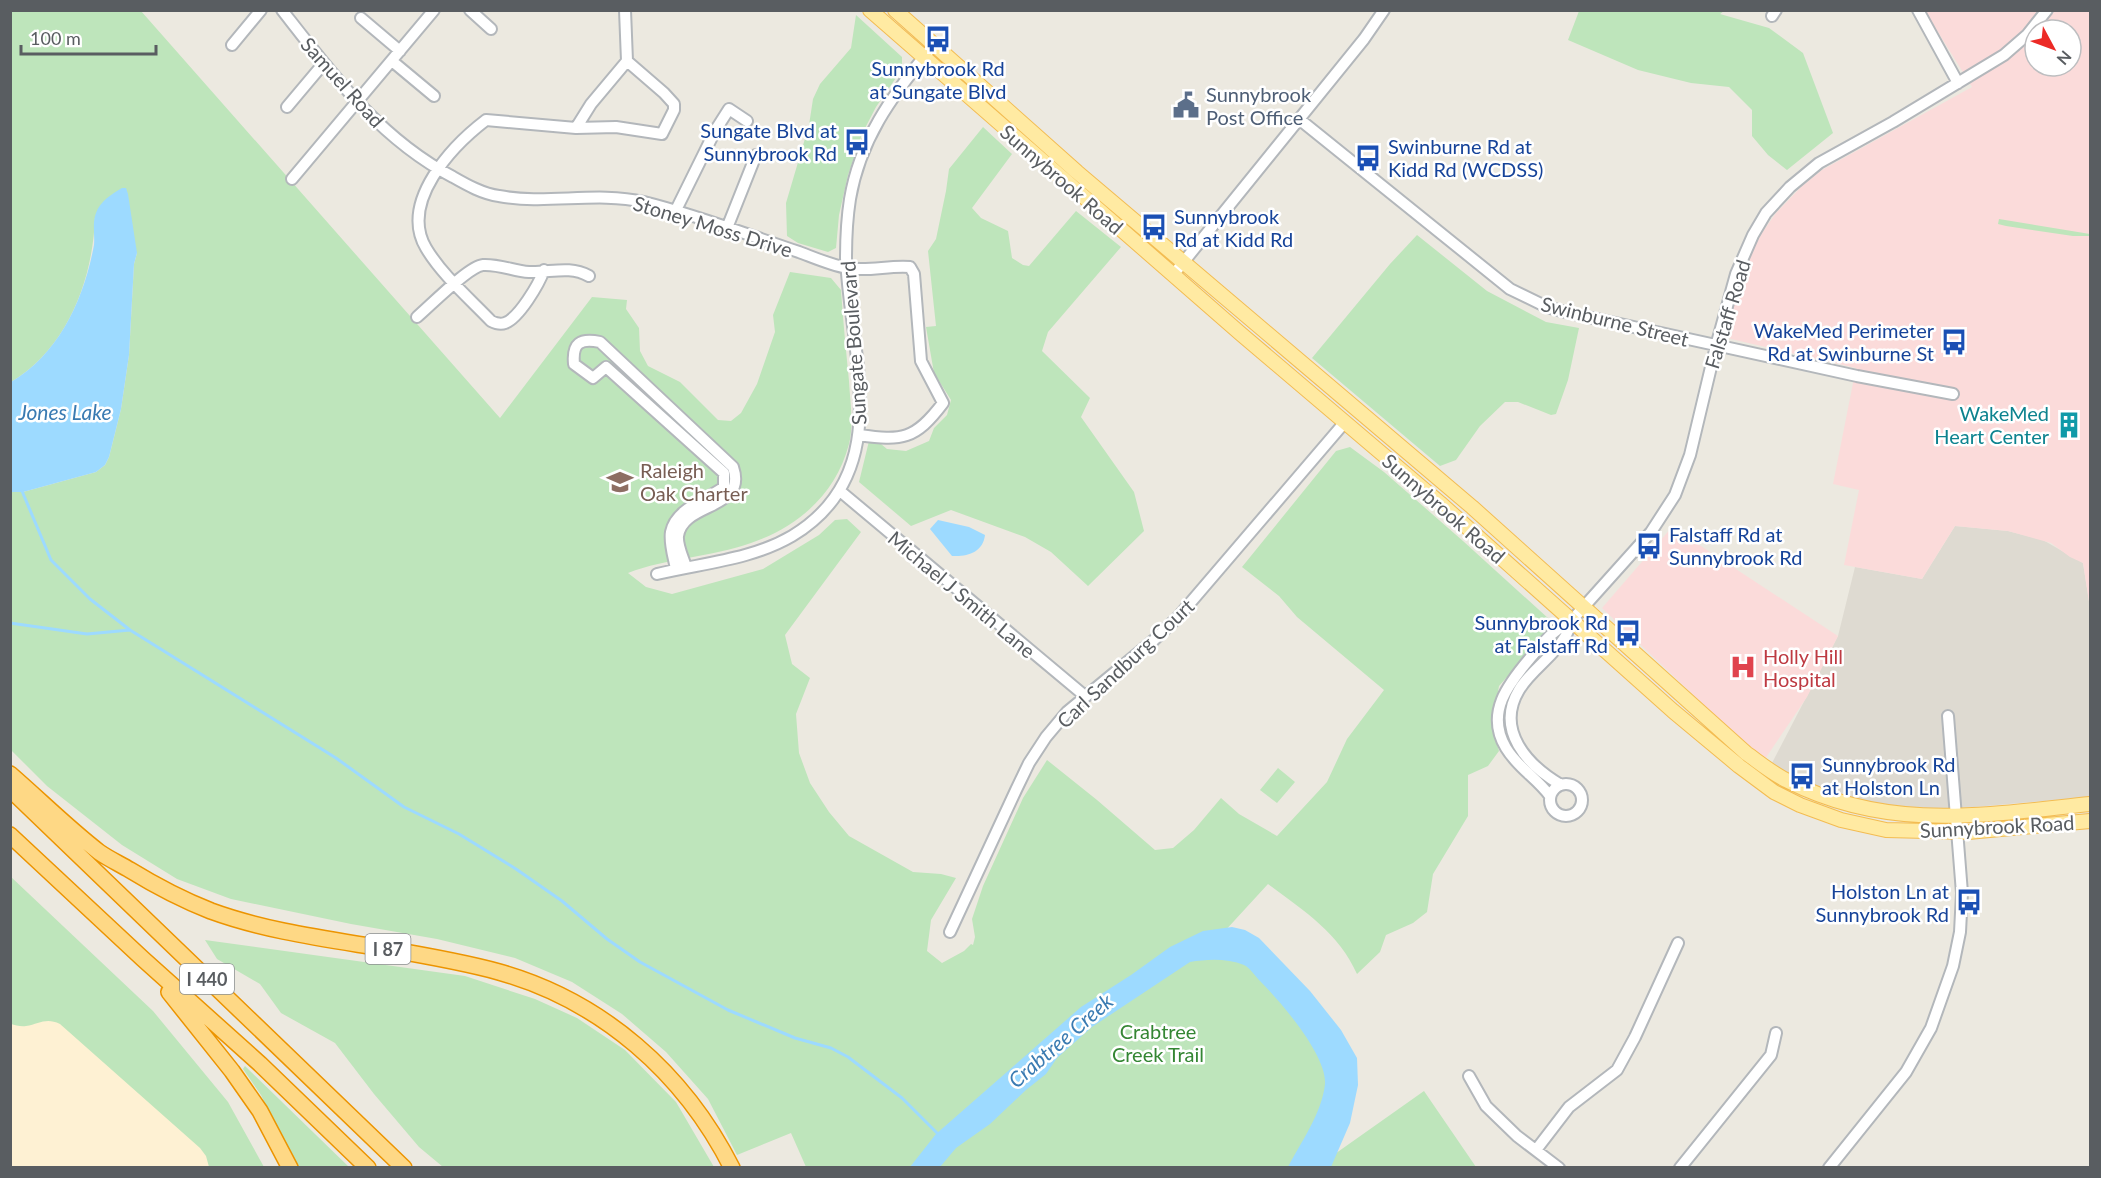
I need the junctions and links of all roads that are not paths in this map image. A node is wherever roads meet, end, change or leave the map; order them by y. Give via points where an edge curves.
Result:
1 (261, 10) edge
2 (282, 10) edge
3 (434, 10) edge
4 (470, 10) edge
5 (624, 10) edge
6 (870, 10) edge
7 (896, 10) edge
8 (1384, 10) edge
9 (1918, 10) edge
10 (2047, 10) edge
11 (361, 18) dead end
12 (491, 28) dead end
13 (232, 45) dead end
14 (934, 45) junction
15 (400, 51) junction
16 (923, 58) junction
17 (392, 61) junction
18 (627, 61) junction
19 (324, 63) junction
20 (1958, 83) junction
21 (434, 96) dead end
22 (356, 102) junction
23 (287, 106) dead end
24 (1299, 119) junction
25 (747, 121) dead end
26 (576, 128) junction
27 (756, 155) dead end
28 (438, 169) junction
29 (292, 179) dead end
30 (676, 210) junction
31 (727, 228) junction
32 (1184, 262) junction
33 (848, 268) junction
34 (544, 270) junction
35 (1173, 275) junction
36 (589, 276) dead end
37 (455, 283) junction
38 (417, 317) dead end
39 (1716, 346) junction
40 (1953, 394) dead end
41 (1345, 422) junction
42 (859, 435) junction
43 (1415, 460) junction
44 (840, 491) junction
45 (681, 568) junction
46 (657, 574) dead end
47 (1584, 608) junction
48 (1572, 620) junction
49 (1085, 696) junction
50 (1948, 716) dead end
51 (10, 774) edge
52 (1561, 784) junction
53 (10, 789) edge
54 (1551, 796) junction
55 (2091, 804) edge
56 (1955, 816) junction
57 (2091, 821) edge
58 (1956, 832) junction
59 (10, 835) edge
60 (950, 932) dead end
61 (1678, 943) dead end
62 (143, 959) junction
63 (1776, 1033) dead end
64 (1469, 1076) dead end
65 (1536, 1150) junction
66 (290, 1167) edge
67 (368, 1167) edge
68 (405, 1167) edge
69 (732, 1167) edge
70 (1559, 1167) edge
71 (1680, 1167) edge
72 (1829, 1167) edge

1 - 13 street
2 - 19 street, Samuel Road
3 - 15 street
4 - 12 street
5 - 18 street
6 - 16 main road, Sunnybrook Road
7 - 14 main road, Sunnybrook Road
8 - 24 street
9 - 20 street
10 - 20 street, Falstaff Road via 2004,55
11 - 15 street
14 - 16 street, Sungate Boulevard
14 - 32 main road, Sunnybrook Road
15 - 17 street
16 - 33 street, Sungate Boulevard via 885,108 863,157 848,215
16 - 35 main road, Sunnybrook Road
17 - 21 street
17 - 22 street
18 - 26 street
18 - 26 street via 674,104 662,134 616,127
19 - 22 street, Samuel Road
19 - 23 street
20 - 39 street, Falstaff Road via 1819,163 1766,213 1736,274
22 - 28 street, Samuel Road via 400,142
22 - 29 street
24 - 32 street
24 - 39 street, Swinburne Street via 1510,289 1547,307
25 - 30 street via 729,109
26 - 28 street via 486,120 467,134
27 - 31 street
28 - 30 street, Stoney Moss Drive via 497,196 617,198
28 - 37 street via 422,197 418,223 425,246
30 - 31 street, Stoney Moss Drive
31 - 33 street, Stoney Moss Drive
32 - 35 street
32 - 43 main road, Sunnybrook Road
33 - 42 street, Sungate Boulevard via 860,402
33 - 42 street via 910,267 915,274 921,361 943,403 930,421 912,434 891,439
34 - 36 street via 580,271
34 - 37 street via 530,272 481,265
34 - 37 street via 532,294 504,323 491,321
35 - 41 main road, Sunnybrook Road
37 - 38 street
39 - 40 street, Swinburne Street
39 - 47 street, Falstaff Road via 1690,455 1675,495 1656,525
41 - 43 main road via 1360,424 1400,455
41 - 48 main road, Sunnybrook Road
41 - 49 street, Carl Sandburg Court via 1179,616
42 - 44 street, Sungate Boulevard
43 - 47 main road, Sunnybrook Road
44 - 45 street, Sungate Boulevard via 806,526 773,546
44 - 49 street, Michael J Smith Lane
45 - 45 street via 679,532 688,519 723,500 734,489 734,467 600,342 587,340 573,352 574,364 593,378 606,367 724,473 724,487 676,520 671,532
45 - 46 street, Sungate Boulevard
47 - 48 street, Falstaff Road
47 - 56 main road, Sunnybrook Road via 1746,753 1786,780 1858,808 1912,816
48 - 52 street, Falstaff Road via 1563,640 1519,690 1511,716 1517,746
48 - 54 street, Falstaff Road via 1556,628 1514,677 1503,694 1499,712 1499,730 1505,747 1516,764
48 - 58 main road, Sunnybrook Road via 1703,736 1774,792 1800,805 1863,825 1886,830
49 - 60 street, Carl Sandburg Court via 1046,737 1029,763
50 - 56 street
51 - 69 highway, I 87 via 100,852 165,891 212,911 271,927 480,968 569,999 608,1022 672,1079 700,1113
52 - 54 street
52 - 54 street, Falstaff Road via 1572,784 1580,791 1582,802 1577,812 1565,816 1557,813
53 - 68 highway, I 440
55 - 56 main road, Sunnybrook Road
56 - 58 street
57 - 58 main road, Sunnybrook Road
58 - 72 street via 1962,893 1949,982 1931,1028 1906,1072
59 - 62 highway
61 - 65 street via 1617,1070 1569,1107
62 - 66 highway via 232,1071 260,1111
62 - 67 highway, I 440
63 - 71 street via 1771,1056
64 - 65 street via 1486,1106
65 - 70 street

